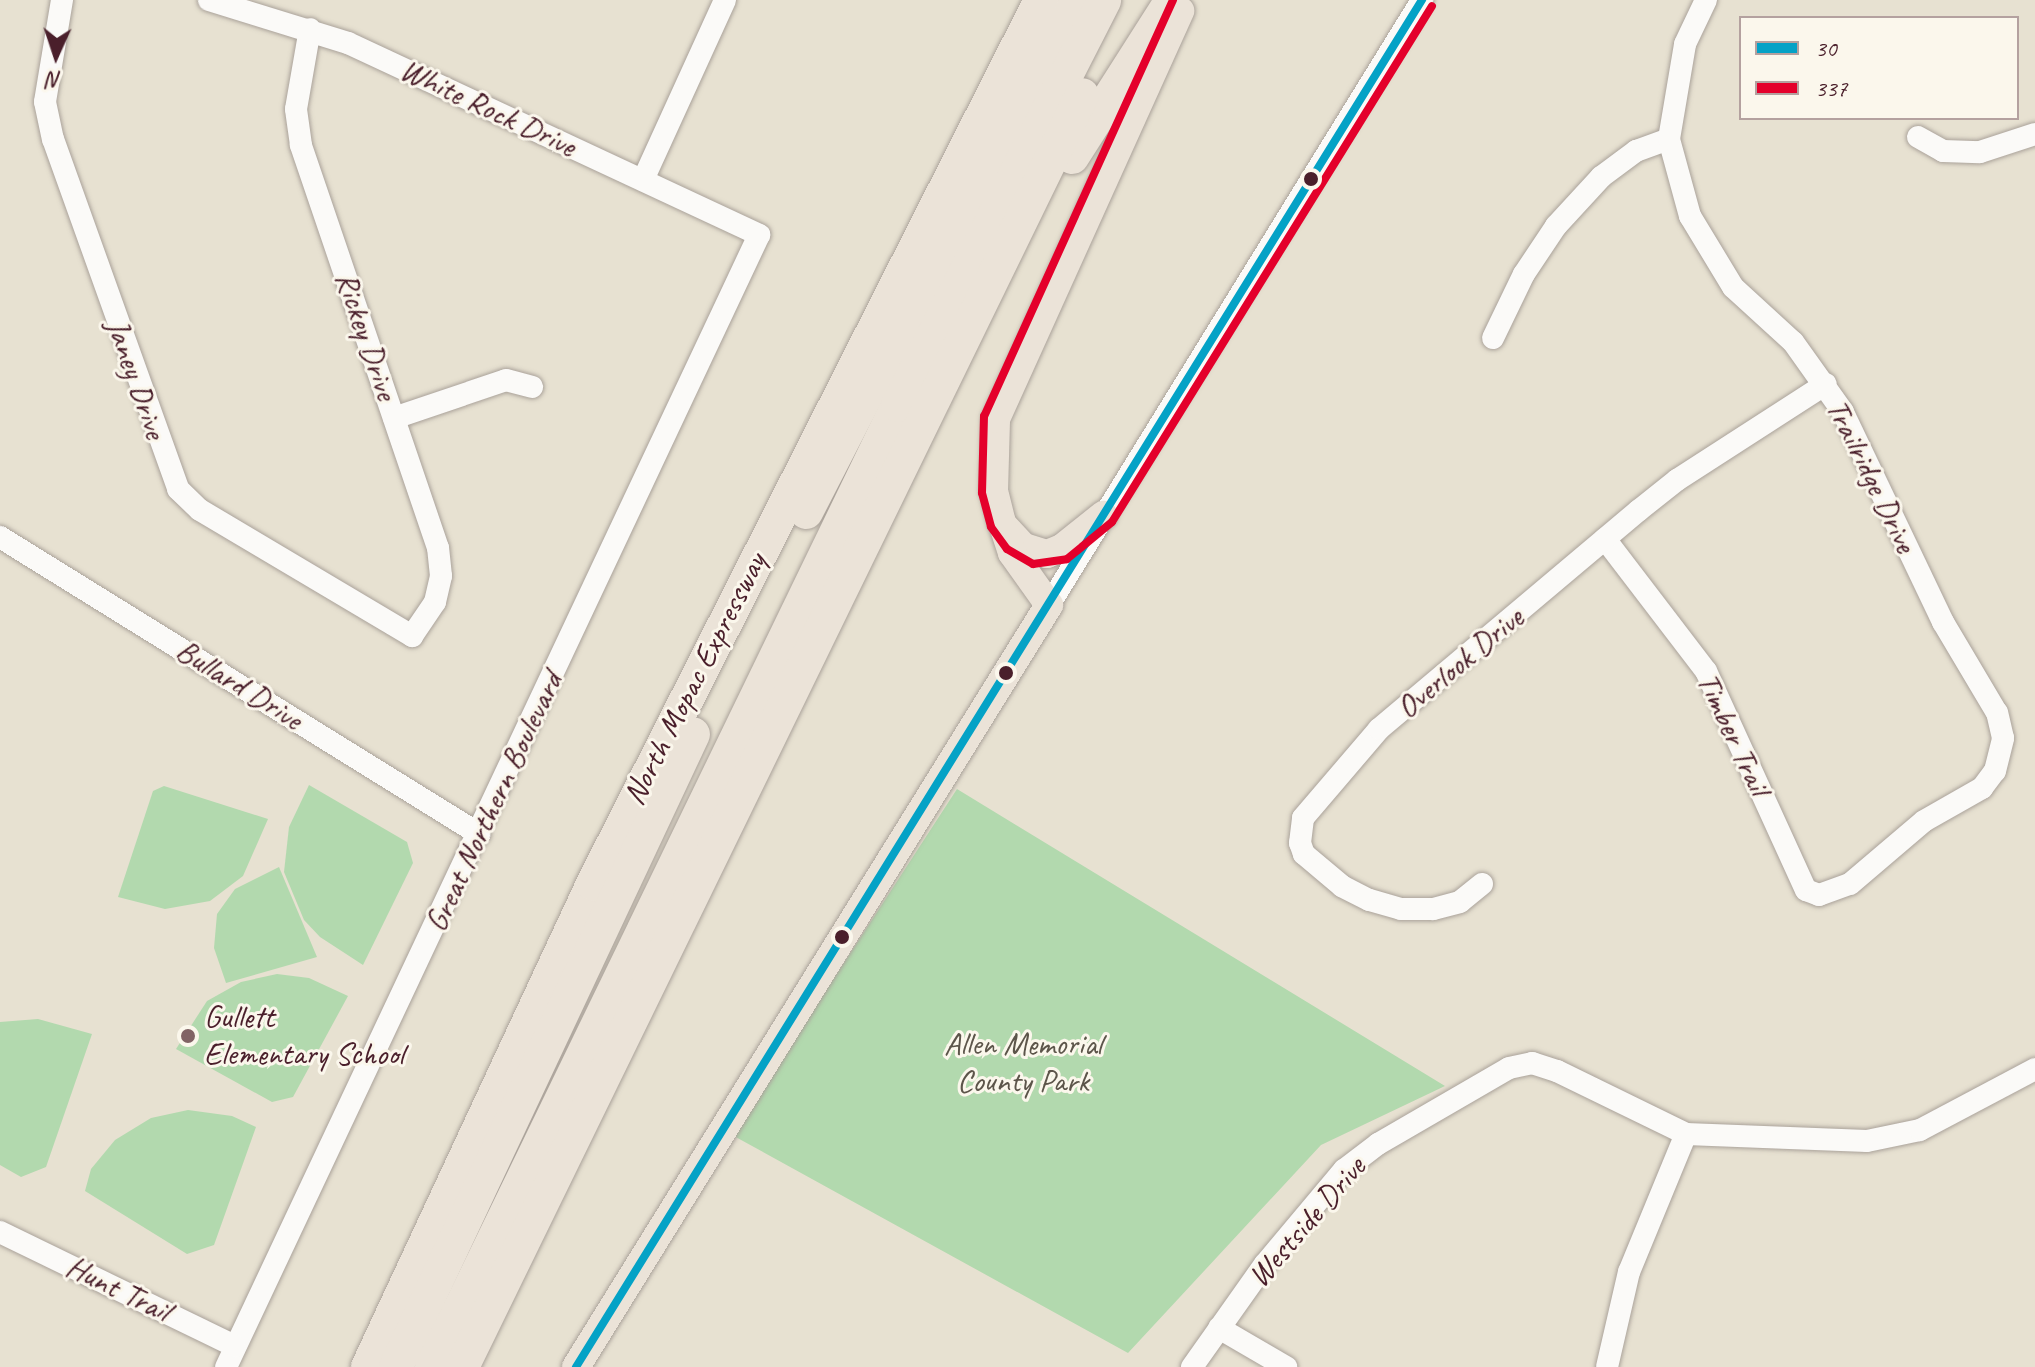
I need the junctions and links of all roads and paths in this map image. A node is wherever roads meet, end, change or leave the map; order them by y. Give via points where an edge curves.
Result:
1 (62, 0) edge
2 (209, 0) edge
3 (725, 0) edge
4 (1041, 0) edge
5 (1069, 0) edge
6 (1104, 0) edge
7 (1129, 0) edge
8 (1172, 0) edge
9 (1186, 0) edge
10 (1422, 0) edge
11 (1706, 0) edge
12 (310, 29) junction
13 (2035, 134) edge
14 (1918, 137) dead end
15 (1669, 139) junction
16 (643, 180) junction
17 (953, 227) junction
18 (759, 235) joint
19 (1013, 243) junction
20 (965, 277) junction
21 (1493, 338) dead end
22 (1826, 384) junction
23 (532, 387) dead end
24 (394, 418) junction
25 (816, 441) junction
26 (1103, 515) junction
27 (1002, 523) junction
28 (0, 537) edge
29 (1605, 539) junction
30 (859, 552) junction
31 (1049, 605) junction
32 (412, 636) joint
33 (479, 834) junction
34 (1482, 884) dead end
35 (1819, 895) joint
36 (2035, 1069) edge
37 (1686, 1134) junction
38 (0, 1232) edge
39 (396, 1308) junction
40 (1219, 1328) junction
41 (235, 1346) junction
42 (226, 1367) edge
43 (368, 1367) edge
44 (374, 1367) edge
45 (396, 1367) edge
46 (432, 1367) edge
47 (462, 1367) edge
48 (576, 1367) edge
49 (1192, 1367) edge
50 (1286, 1367) edge
51 (1607, 1367) edge

1 - 32 street, Janey Drive via 45,102 53,139 178,489 200,510
2 - 12 street, White Rock Drive
3 - 16 street
4 - 25 highway, North Mopac Expressway
5 - 17 highway
6 - 20 highway
7 - 19 highway
8 - 19 highway
9 - 27 main road via 1004,392 992,454
10 - 26 street
11 - 15 street, Trailridge Drive via 1685,44
12 - 16 street, White Rock Drive
12 - 24 street, Rickey Drive via 296,109 301,145
13 - 14 street via 1980,152 1943,151
15 - 21 street via 1636,151 1601,177 1556,226 1524,274
15 - 22 street, Trailridge Drive via 1675,174 1709,253 1733,287 1793,342
16 - 18 street, White Rock Drive
17 - 25 highway
17 - 45 highway via 684,752
18 - 33 street, Great Northern Boulevard
19 - 30 highway
20 - 30 highway via 862,505
20 - 46 highway
22 - 29 street, Overlook Drive via 1677,480
22 - 35 street, Trailridge Drive via 1943,622 1997,713 2003,738 1995,771 1982,788 1924,821 1850,884
23 - 24 street via 506,380
24 - 32 street, Rickey Drive via 438,548 441,576 435,602
25 - 39 highway, North Mopac Expressway via 593,884
26 - 27 main road via 1047,554 1024,547
26 - 31 street
27 - 31 main road via 1012,553
28 - 33 street, Bullard Drive
29 - 34 street, Overlook Drive via 1379,729 1303,818 1300,843 1311,864 1369,900 1401,909 1433,909 1460,902
29 - 35 street, Timber Trail via 1706,671 1733,720 1795,875 1806,890
30 - 47 highway
31 - 48 main road
33 - 41 street, Great Northern Boulevard
36 - 37 street via 1894,1139
37 - 40 street, Westside Drive via 1557,1071 1532,1063 1509,1068 1378,1144 1344,1170
37 - 51 street via 1629,1272
38 - 41 street, Hunt Trail
39 - 43 highway, North Mopac Expressway
39 - 44 highway
40 - 49 street, Westside Drive
40 - 50 street
41 - 42 street, Great Northern Boulevard

